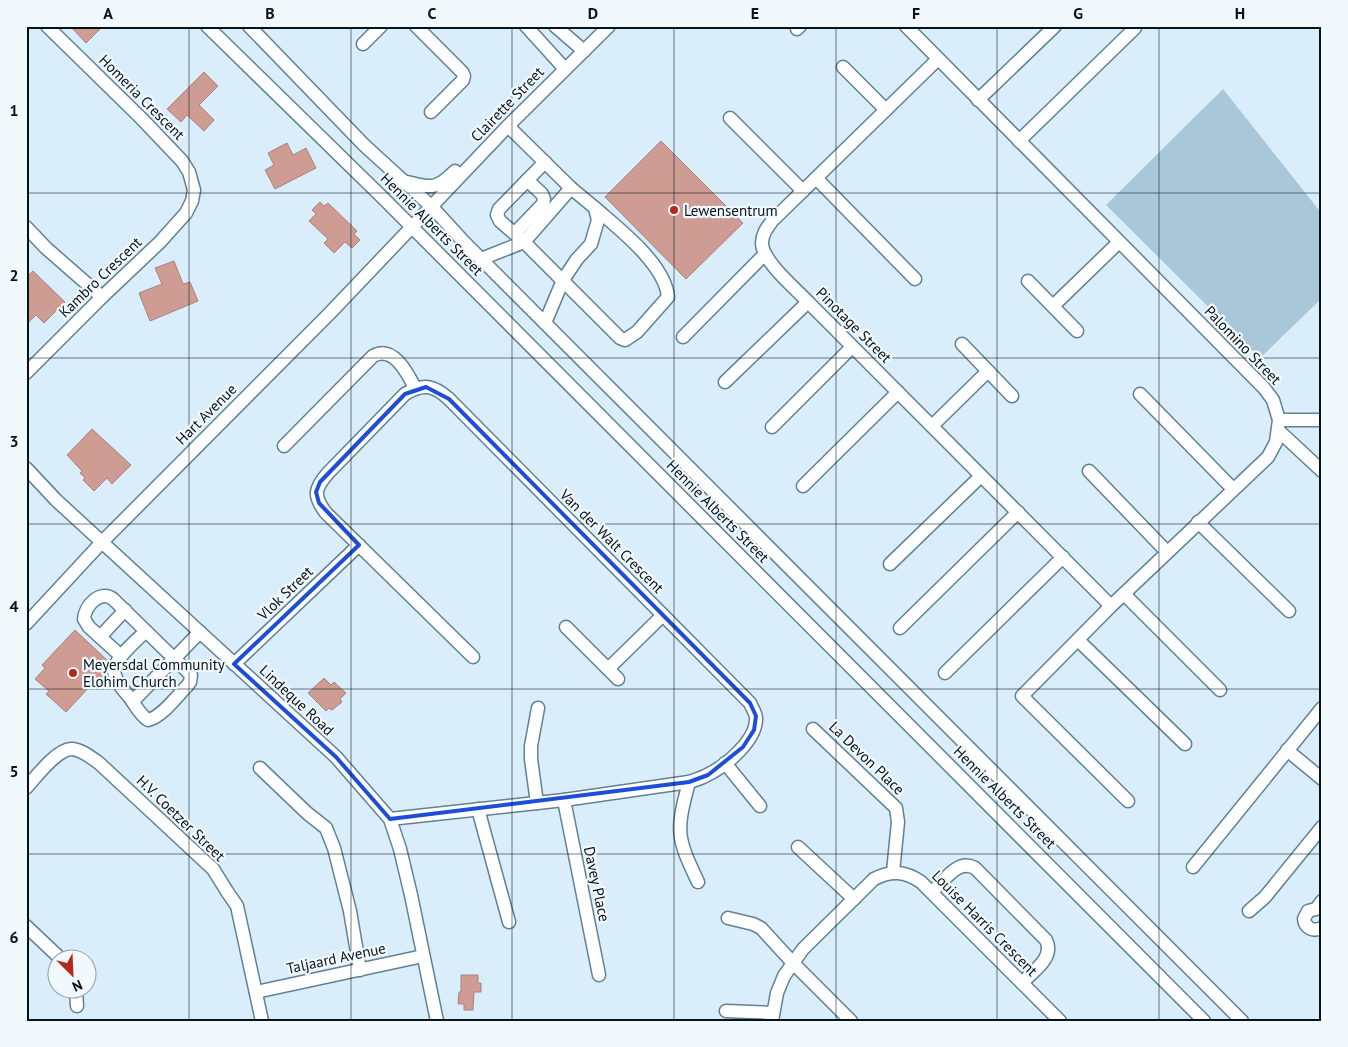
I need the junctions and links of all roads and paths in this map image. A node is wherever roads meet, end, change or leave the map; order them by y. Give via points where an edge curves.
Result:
1 (47, 26) edge
2 (207, 26) edge
3 (249, 26) edge
4 (381, 26) edge
5 (416, 26) edge
6 (526, 26) edge
7 (555, 26) edge
8 (609, 26) edge
9 (906, 26) edge
10 (1055, 26) edge
11 (1135, 28) dead end
12 (363, 44) dead end
13 (584, 51) junction
14 (938, 59) junction
15 (843, 67) dead end
16 (565, 69) junction
17 (978, 100) junction
18 (886, 110) junction
19 (431, 112) dead end
20 (730, 118) dead end
21 (509, 125) junction
22 (1019, 141) junction
23 (545, 162) junction
24 (816, 178) junction
25 (401, 180) junction
26 (527, 180) junction
27 (571, 188) junction
28 (803, 191) junction
29 (192, 202) joint
30 (432, 207) junction
31 (595, 208) junction
32 (26, 227) edge
33 (411, 228) junction
34 (520, 238) junction
35 (1119, 242) junction
36 (765, 254) junction
37 (481, 259) junction
38 (562, 280) junction
39 (914, 280) dead end
40 (1028, 281) dead end
41 (102, 296) junction
42 (808, 302) junction
43 (1053, 306) junction
44 (545, 323) junction
45 (1078, 331) dead end
46 (683, 337) dead end
47 (962, 344) dead end
48 (852, 346) junction
49 (988, 371) junction
50 (26, 373) edge
51 (725, 382) dead end
52 (415, 388) junction
53 (898, 392) junction
54 (1140, 394) dead end
55 (1012, 396) dead end
56 (1322, 420) edge
57 (932, 426) junction
58 (1279, 426) junction
59 (772, 427) dead end
60 (284, 446) dead end
61 (26, 468) edge
62 (1089, 471) dead end
63 (1322, 471) edge
64 (981, 476) junction
65 (803, 486) dead end
66 (1234, 489) junction
67 (1018, 512) junction
68 (1198, 522) junction
69 (102, 542) junction
70 (359, 545) junction
71 (1167, 552) junction
72 (1063, 557) junction
73 (890, 564) dead end
74 (1124, 594) junction
75 (1111, 606) junction
76 (126, 610) junction
77 (1289, 611) dead end
78 (663, 615) junction
79 (26, 624) edge
80 (566, 627) dead end
81 (900, 628) dead end
82 (146, 631) junction
83 (200, 632) junction
84 (100, 637) junction
85 (1078, 640) junction
86 (121, 656) junction
87 (473, 657) dead end
88 (175, 658) junction
89 (234, 664) junction
90 (608, 669) junction
91 (945, 672) dead end
92 (618, 679) dead end
93 (1220, 690) dead end
94 (133, 702) junction
95 (538, 708) dead end
96 (1322, 708) edge
97 (813, 729) dead end
98 (1185, 744) dead end
99 (1288, 750) junction
100 (725, 763) junction
101 (260, 768) dead end
102 (1322, 780) edge
103 (689, 782) junction
104 (26, 788) edge
105 (564, 800) junction
106 (1128, 801) dead end
107 (537, 803) junction
108 (760, 806) dead end
109 (478, 810) junction
110 (390, 819) junction
111 (1322, 827) edge
112 (798, 847) dead end
113 (1193, 867) dead end
114 (893, 872) junction
115 (698, 882) dead end
116 (932, 892) junction
117 (854, 899) junction
118 (1320, 907) edge
119 (1249, 910) dead end
120 (728, 918) dead end
121 (509, 922) dead end
122 (26, 926) edge
123 (1322, 928) edge
124 (51, 950) edge
125 (423, 956) junction
126 (793, 963) junction
127 (360, 970) junction
128 (600, 974) dead end
129 (1022, 982) junction
130 (256, 992) junction
131 (77, 1000) edge
132 (77, 1006) dead end
133 (726, 1012) dead end
134 (773, 1017) edge
135 (262, 1021) edge
136 (437, 1021) edge
137 (851, 1021) edge
138 (1060, 1021) edge
139 (1204, 1021) edge
140 (1242, 1021) edge

1 - 29 street, Homeria Crescent via 182,161 192,180
2 - 33 street, Hennie Alberts Street
3 - 25 street, Hennie Alberts Street
4 - 12 street
5 - 19 street via 464,76
6 - 16 street
7 - 13 street
8 - 13 street, Clairette Street
9 - 14 street, Palomino Street
10 - 17 street
11 - 22 street
13 - 16 street, Clairette Street
14 - 17 street, Palomino Street
14 - 18 street
15 - 18 street
16 - 21 street, Clairette Street
17 - 22 street, Palomino Street
18 - 24 street
20 - 28 street
21 - 23 street
21 - 25 street via 484,143 440,185
21 - 30 street, Clairette Street
22 - 35 street, Palomino Street
23 - 26 street
23 - 27 street
24 - 28 street
24 - 39 street
25 - 30 street, Hennie Alberts Street
26 - 34 street via 544,199
26 - 34 street via 497,215
27 - 31 street
27 - 34 street
28 - 36 street via 772,221 763,235
29 - 41 street, Kambro Crescent via 160,242
30 - 33 street, Clairette Street
30 - 37 street, Hennie Alberts Street
31 - 38 street via 598,220 591,244
31 - 38 street via 655,267 666,285 668,297 637,332 625,340
32 - 41 street
33 - 69 street, Hart Avenue
33 - 139 street, Hennie Alberts Street
34 - 37 street
34 - 38 street
35 - 43 street
35 - 58 street, Palomino Street via 1264,388 1273,400
36 - 42 street, Pinotage Street
36 - 46 street
37 - 44 street, Hennie Alberts Street
38 - 44 street
40 - 43 street
41 - 50 street, Kambro Crescent
42 - 48 street, Pinotage Street
42 - 51 street
43 - 45 street
44 - 140 street, Hennie Alberts Street
47 - 49 street
48 - 53 street, Pinotage Street
48 - 59 street
49 - 55 street
49 - 57 street
52 - 60 street via 403,367 392,356 379,353
52 - 70 street via 405,394 328,473 316,492 326,513
52 - 78 street, Van der Walt Crescent via 426,386 439,390 449,399
53 - 57 street, Pinotage Street
53 - 65 street
54 - 66 street
56 - 58 street
57 - 64 street, Pinotage Street
58 - 63 street
58 - 66 street via 1276,442 1268,457
61 - 69 street, Lindeque Road
62 - 71 street
64 - 67 street, Pinotage Street
64 - 73 street
66 - 68 street
67 - 72 street, Pinotage Street
67 - 81 street
68 - 71 street
68 - 77 street
69 - 79 street, Hart Avenue
69 - 83 street, Lindeque Road
70 - 87 street
70 - 89 street, Vlok Street
71 - 74 street
72 - 75 street, Pinotage Street
72 - 91 street
74 - 75 street
74 - 93 street
75 - 85 street
76 - 82 street
76 - 84 street
76 - 84 street via 107,595 91,603 84,618
78 - 90 street
78 - 100 street, Van der Walt Crescent via 750,703 756,716 750,739
80 - 90 street
82 - 86 street
82 - 88 street
83 - 88 street
83 - 89 street, Lindeque Road
84 - 86 street
85 - 98 street
85 - 106 street via 1022,696
86 - 94 street via 114,672
88 - 94 street
88 - 94 street via 191,675 187,686 152,719 145,718
89 - 110 street, Lindeque Road via 336,757
90 - 92 street
95 - 107 street via 531,746
96 - 99 street
97 - 114 street, La Devon Place via 896,808 898,822
99 - 102 street
99 - 113 street
100 - 103 street, Van der Walt Crescent via 708,775
100 - 108 street
101 - 127 street via 326,828 350,911
103 - 105 street, Van der Walt Crescent
103 - 115 street via 679,832 684,854
104 - 130 street, H.V. Coetzer Street via 62,752 71,749 83,752 100,763 213,869 237,906
105 - 107 street, Van der Walt Crescent
105 - 128 street, Davey Place
107 - 109 street, Van der Walt Crescent
109 - 110 street, Van der Walt Crescent
109 - 121 street
110 - 125 street, Lindeque Road via 400,849
111 - 119 street via 1265,897
112 - 117 street
114 - 116 street, Louise Harris Crescent via 913,876
114 - 117 street via 874,879
116 - 129 street, Louise Harris Crescent
116 - 129 street via 956,868 969,865 975,868 1049,946 1046,959
117 - 126 street
118 - 123 street via 1308,911 1304,918 1310,929
120 - 126 street via 761,928
122 - 124 street
125 - 127 street, Taljaard Avenue
125 - 136 street, Lindeque Road
126 - 134 street via 780,984
126 - 137 street
127 - 130 street, Taljaard Avenue
129 - 138 street, Louise Harris Crescent
130 - 135 street, H.V. Coetzer Street
131 - 132 street
133 - 134 street

